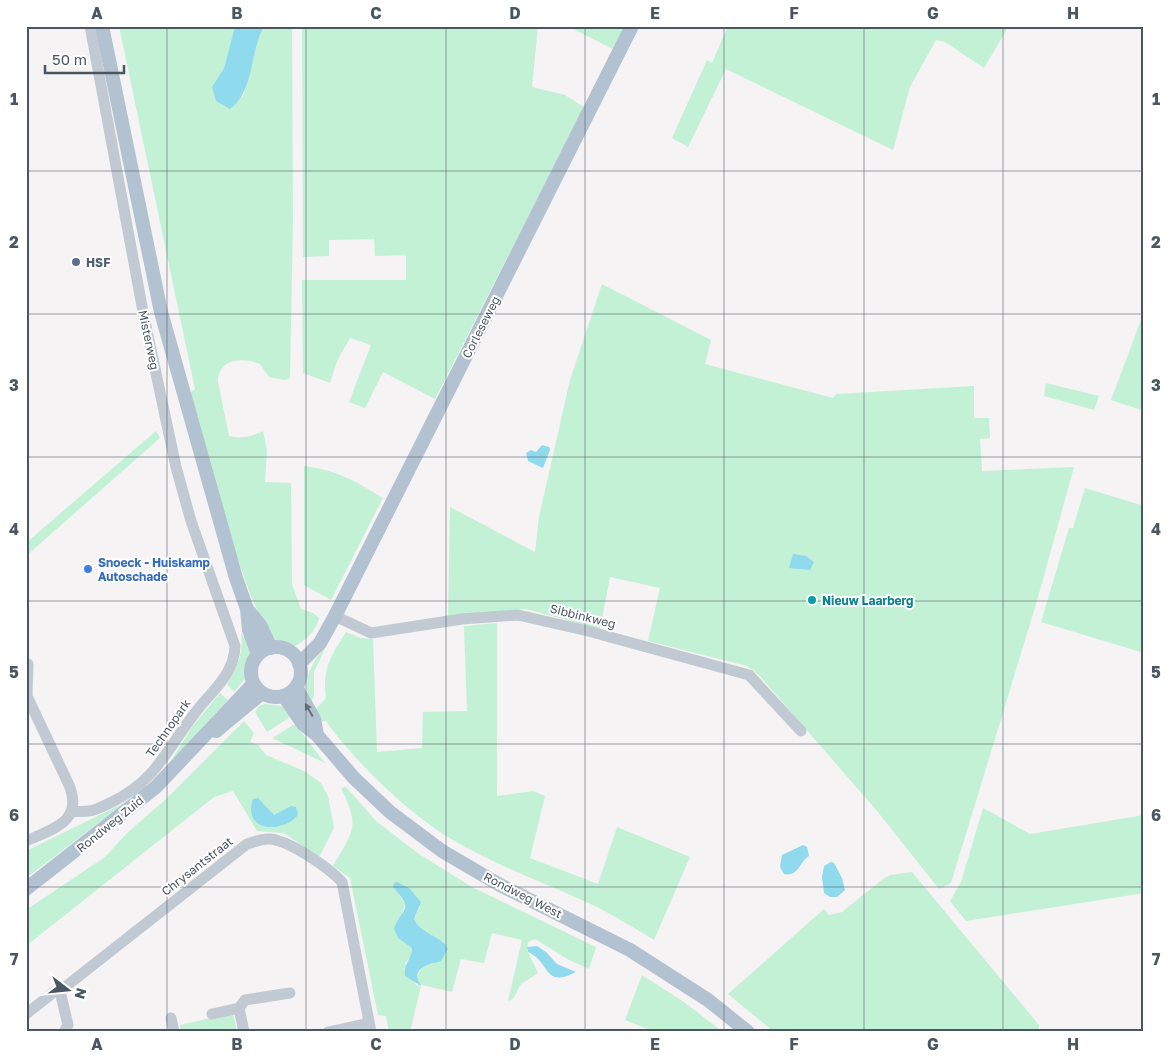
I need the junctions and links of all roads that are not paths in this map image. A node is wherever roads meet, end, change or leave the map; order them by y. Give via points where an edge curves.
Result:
1 (90, 26) edge
2 (102, 26) edge
3 (632, 26) edge
4 (248, 609) junction
5 (332, 621) junction
6 (235, 646) joint
7 (271, 648) junction
8 (258, 654) junction
9 (296, 659) junction
10 (28, 664) dead end
11 (296, 687) junction
12 (258, 688) junction
13 (284, 696) junction
14 (801, 731) dead end
15 (318, 734) junction
16 (72, 811) junction
17 (26, 841) edge
18 (26, 889) edge
19 (60, 991) junction
20 (290, 993) dead end
21 (239, 1008) junction
22 (26, 1014) edge
23 (212, 1014) dead end
24 (171, 1018) dead end
25 (370, 1027) edge
26 (64, 1032) edge
27 (174, 1032) edge
28 (244, 1032) edge
29 (328, 1032) edge
30 (748, 1032) edge

1 - 6 street, Misterweg via 144,317 176,467 191,521
2 - 4 main road, Misterweg via 161,312 236,578
3 - 5 main road, Corleseweg
4 - 7 main road, Misterweg
4 - 8 main road, Misterweg via 249,630
5 - 9 main road, Corleseweg
5 - 14 street, Sibbinkweg via 371,633 462,619 518,615 588,631 750,675
6 - 16 street, Technopark via 229,673 152,774 127,794 88,813
7 - 8 main road
7 - 9 main road via 286,650
8 - 12 main road via 251,668
9 - 11 main road via 300,672
10 - 16 street via 27,696 72,792
11 - 13 main road
15 -> 11 main road, Rondweg West via 314,719
12 - 13 main road via 272,697
12 - 18 main road, Rondweg Zuid via 156,787
13 - 15 main road, Rondweg West via 303,724
15 - 30 main road, Rondweg West via 375,798 442,851 500,885 630,950 708,1000
16 - 17 street via 62,825
19 - 22 street, Chrysantstraat via 54,992
19 - 25 street, Chrysantstraat via 247,844 273,839 296,849 342,882
19 - 26 street via 68,1025
20 - 21 street via 245,1000
21 - 23 street
21 - 28 street
24 - 27 street
25 - 29 street

